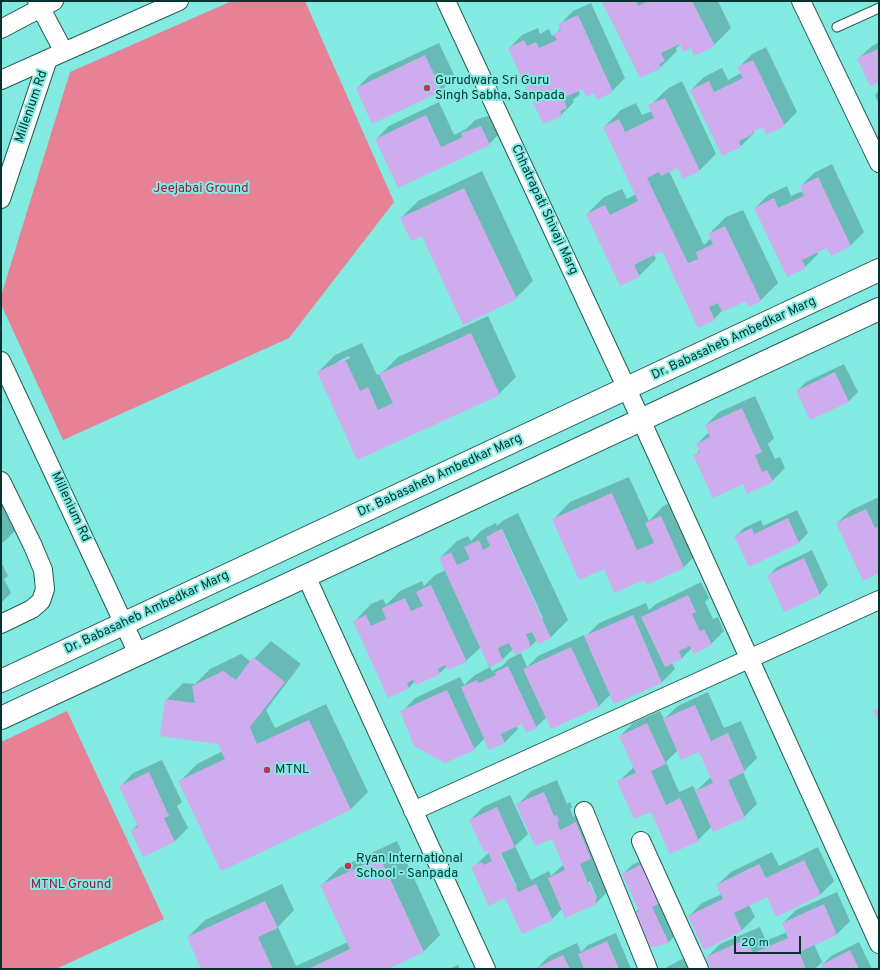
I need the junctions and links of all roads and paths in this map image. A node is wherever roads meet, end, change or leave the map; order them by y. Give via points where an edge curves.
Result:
1 (179, 1) edge
2 (446, 1) edge
3 (801, 1) edge
4 (44, 3) edge
5 (879, 8) edge
6 (837, 27) dead end
7 (1, 28) edge
8 (56, 56) junction
9 (1, 80) edge
10 (877, 152) edge
11 (1, 199) edge
12 (879, 270) edge
13 (879, 309) edge
14 (1, 361) edge
15 (627, 389) junction
16 (641, 420) junction
17 (1, 481) edge
18 (306, 576) junction
19 (879, 600) edge
20 (1, 624) edge
21 (125, 624) junction
22 (138, 654) junction
23 (749, 659) junction
24 (1, 681) edge
25 (1, 718) edge
26 (414, 811) junction
27 (584, 811) dead end
28 (641, 841) dead end
29 (879, 944) edge
30 (486, 969) edge
31 (648, 969) edge
32 (699, 969) edge

1 - 8 street
2 - 15 street, Chhatrapati Shivaji Marg
3 - 10 street
4 - 7 street
4 - 8 street
5 - 6 lane
8 - 9 street
8 - 11 street, Millenium Rd
12 - 15 main road, Dr. Babasaheb Ambedkar Marg
13 - 16 main road
14 - 21 street, Millenium Rd
15 - 16 street, Chhatrapati Shivaji Marg
15 - 21 main road, Dr. Babasaheb Ambedkar Marg
16 - 18 main road
16 - 23 street, Chhatrapati Shivaji Marg
17 - 20 street via 40,564 45,589 41,600 32,609
18 - 22 main road
18 - 26 street
19 - 23 street
21 - 22 street, Millenium Rd
21 - 24 main road, Dr. Babasaheb Ambedkar Marg
22 - 25 main road
23 - 26 street
23 - 29 street, Chhatrapati Shivaji Marg
26 - 30 street
27 - 31 street
28 - 32 street

